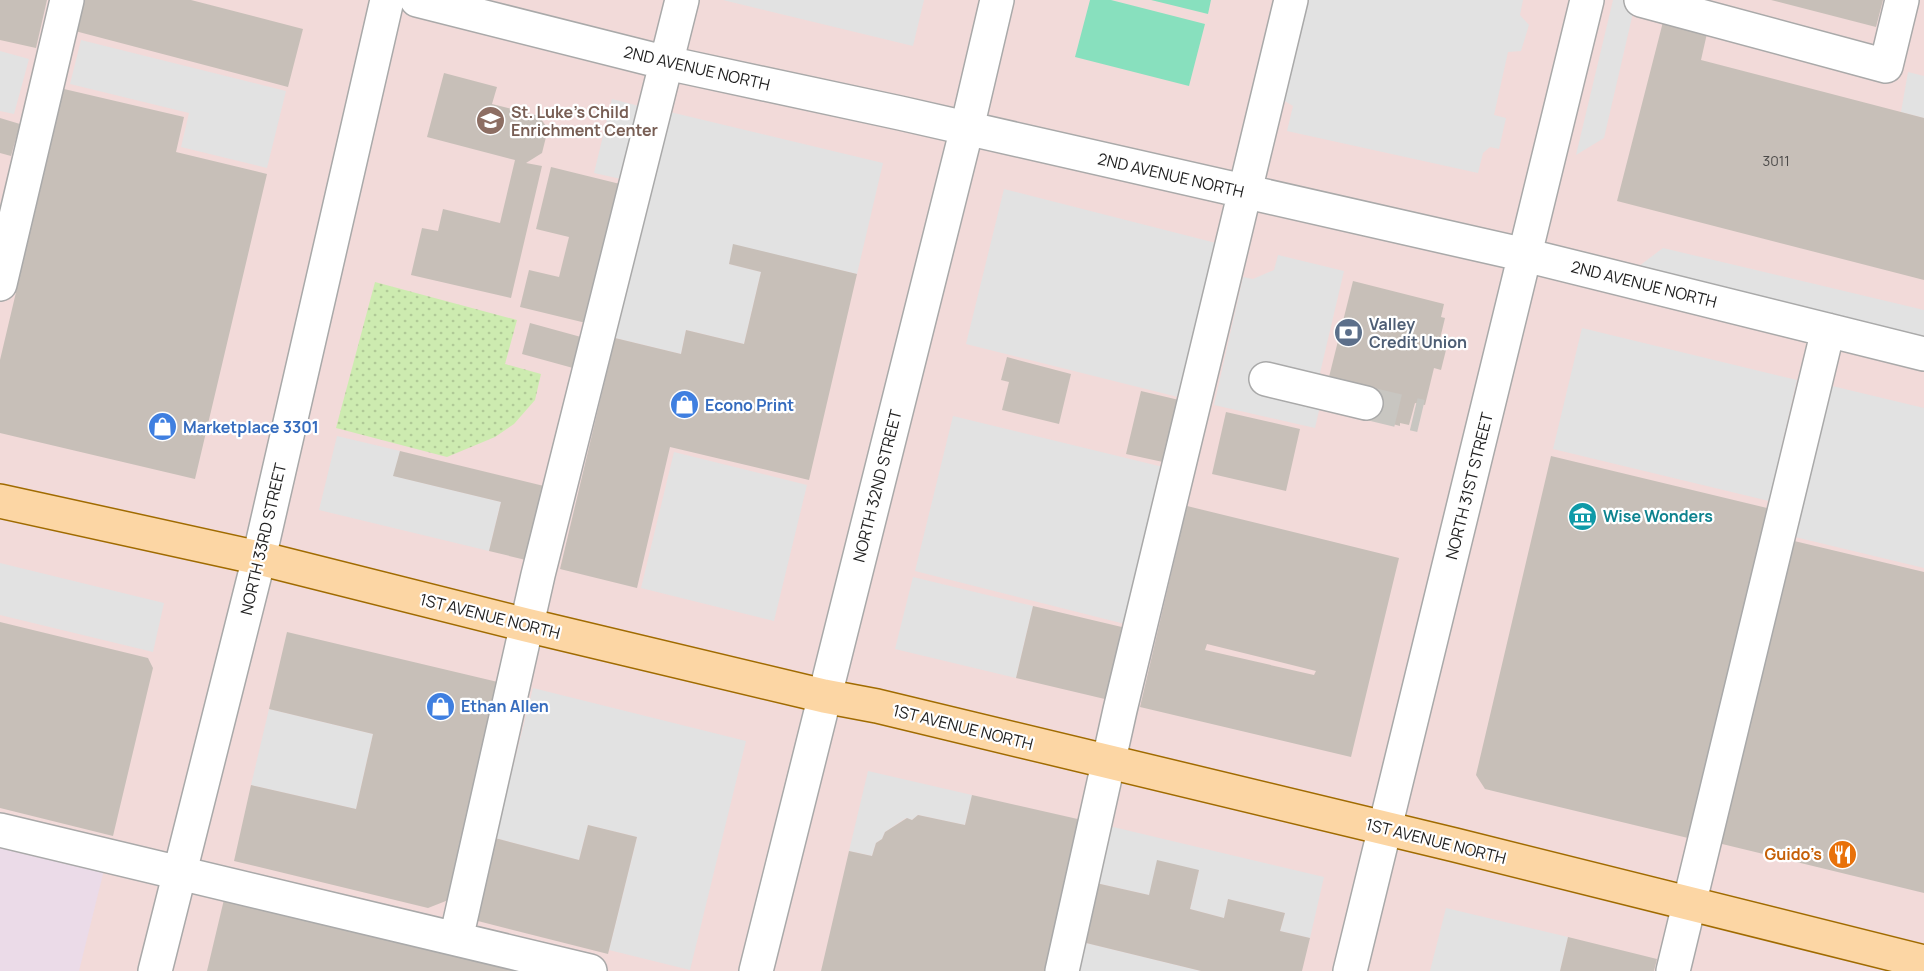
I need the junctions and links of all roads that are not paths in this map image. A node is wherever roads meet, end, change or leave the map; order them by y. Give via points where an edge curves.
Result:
1 (67, 0) edge
2 (387, 0) edge
3 (417, 0) edge
4 (682, 0) edge
5 (997, 0) edge
6 (1291, 0) edge
7 (1587, 0) edge
8 (1641, 0) edge
9 (1902, 0) edge
10 (667, 63) junction
11 (967, 128) junction
12 (1245, 192) junction
13 (1525, 255) junction
14 (0, 284) edge
15 (1828, 330) junction
16 (1924, 354) edge
17 (1266, 379) dead end
18 (1366, 403) tunnel mouth
19 (0, 501) edge
20 (259, 558) junction
21 (526, 625) junction
22 (824, 696) junction
23 (1108, 763) junction
24 (1384, 828) junction
25 (0, 830) edge
26 (180, 873) junction
27 (1689, 902) junction
28 (456, 939) junction
29 (1924, 962) edge
30 (155, 971) edge
31 (590, 971) edge
32 (756, 971) edge
33 (1062, 971) edge
34 (1350, 971) edge
35 (1673, 971) edge

1 - 14 street
2 - 20 street, NORTH 33RD STREET
3 - 10 street, 2ND AVENUE NORTH
4 - 10 street
5 - 11 street, NORTH 32ND STREET
6 - 12 street
7 - 13 street, NORTH 31ST STREET
8 - 9 street via 1886,66
10 - 11 street, 2ND AVENUE NORTH
10 - 21 street
11 - 12 street, 2ND AVENUE NORTH
11 - 22 street, NORTH 32ND STREET
12 - 13 street, 2ND AVENUE NORTH
12 - 23 street
13 - 15 street, 2ND AVENUE NORTH
13 - 24 street, NORTH 31ST STREET
15 - 16 street, 2ND AVENUE NORTH
15 - 27 street
17 - 18 street
19 - 20 main road, 1ST AVENUE NORTH
20 - 21 main road, 1ST AVENUE NORTH
20 - 26 street, NORTH 33RD STREET
21 - 22 main road, 1ST AVENUE NORTH
21 - 28 street
22 - 23 main road, 1ST AVENUE NORTH
22 - 32 street, NORTH 32ND STREET
23 - 24 main road, 1ST AVENUE NORTH
23 - 33 street
24 - 27 main road, 1ST AVENUE NORTH
24 - 34 street, NORTH 31ST STREET
25 - 26 street
26 - 28 street
26 - 30 street, NORTH 33RD STREET
27 - 29 main road, 1ST AVENUE NORTH
27 - 35 street
28 - 31 street

